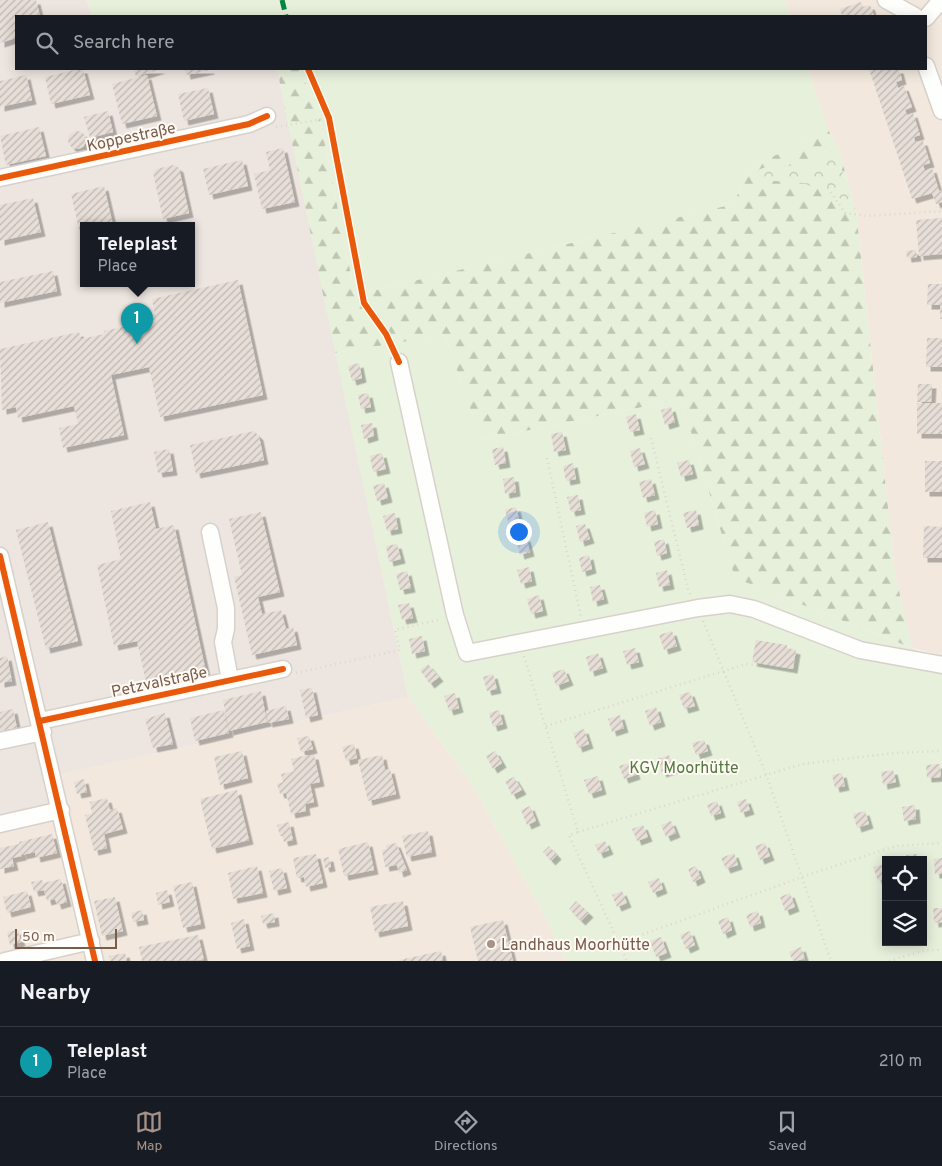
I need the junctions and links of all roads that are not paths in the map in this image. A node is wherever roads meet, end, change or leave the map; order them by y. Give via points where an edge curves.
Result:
1 (886, 0) edge
2 (942, 3) edge
3 (913, 15) edge
4 (927, 17) edge
5 (927, 69) edge
6 (942, 112) edge
7 (267, 116) road end
8 (0, 178) edge
9 (399, 362) dead end
10 (210, 532) dead end
11 (0, 556) edge
12 (5, 595) edge
13 (942, 665) edge
14 (283, 669) road end
15 (230, 680) junction
16 (42, 726) junction
17 (0, 741) edge
18 (61, 810) junction
19 (0, 824) edge
20 (91, 940) junction
21 (5, 961) edge
22 (95, 961) edge

1 - 3 street
2 - 4 street
5 - 6 street
7 - 8 street, Koppestraße via 249,124
9 - 13 street via 455,615 467,653 730,604 754,609 860,650
10 - 15 street via 226,608 223,642
11 - 12 street
12 - 16 street
14 - 15 street, Petzvalstraße
15 - 16 street, Petzvalstraße
16 - 17 street, Petzvalstraße
16 - 18 street
18 - 19 street
18 - 20 street
20 - 21 street
20 - 22 street

